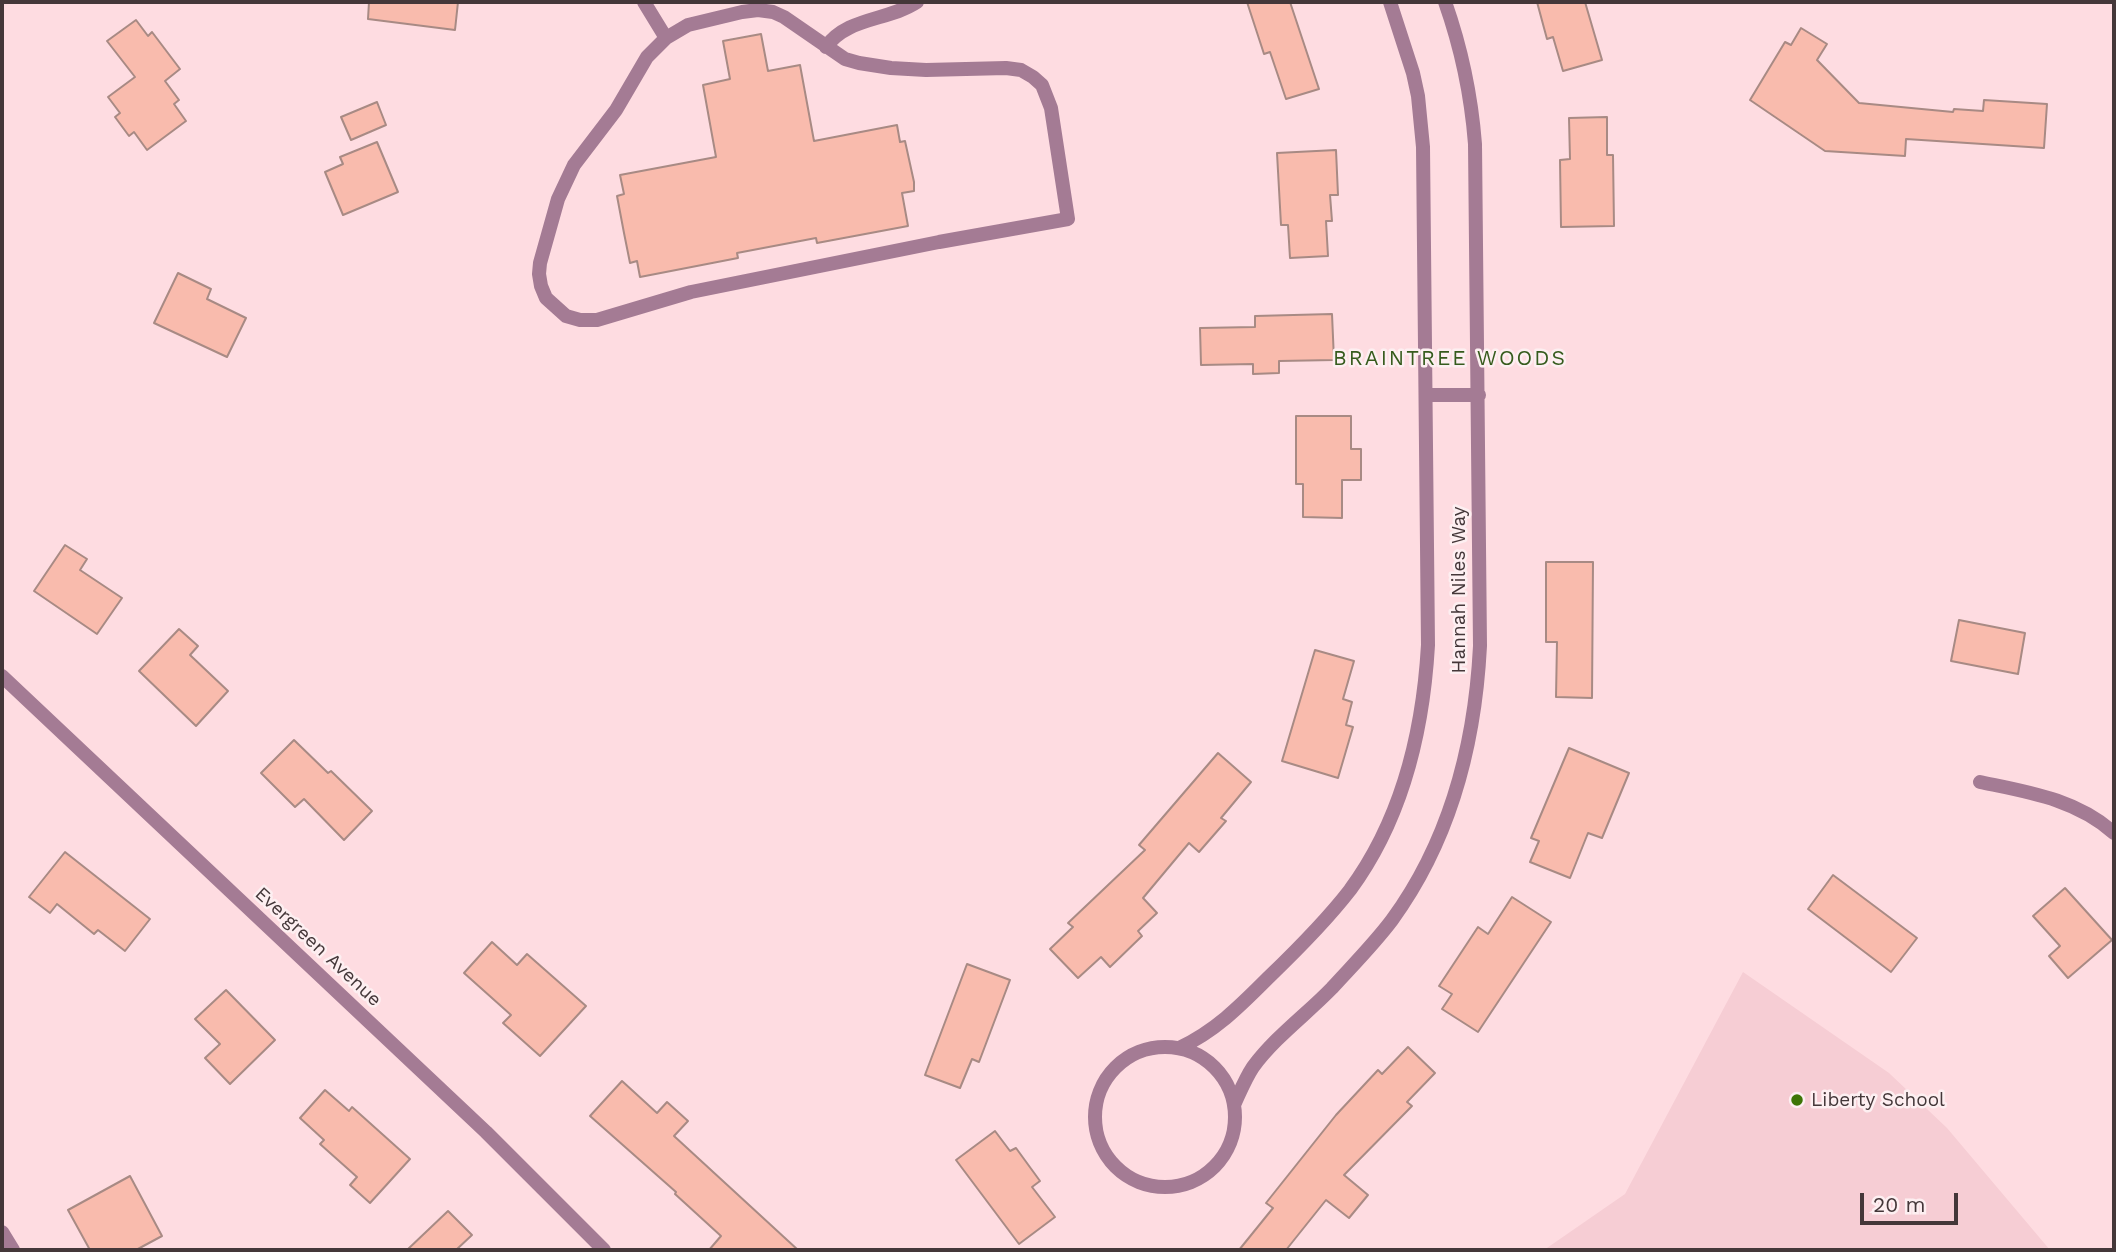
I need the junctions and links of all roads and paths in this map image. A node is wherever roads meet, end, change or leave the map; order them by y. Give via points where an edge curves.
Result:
1 (644, 2) edge
2 (916, 2) edge
3 (1390, 2) edge
4 (1445, 2) edge
5 (666, 38) junction
6 (826, 47) junction
7 (1427, 395) junction
8 (1479, 395) junction
9 (2, 676) edge
10 (1980, 782) dead end
11 (2114, 833) edge
12 (1179, 1048) junction
13 (1234, 1105) junction
14 (2, 1232) edge
15 (13, 1250) edge
16 (604, 1250) edge

1 - 5 street
2 - 6 street via 839,32
3 - 7 street, Hannah Niles Way via 1413,73 1421,119
4 - 8 street, Hannah Niles Way via 1473,113
5 - 6 street via 688,25 758,10 784,17
5 - 6 street via 647,57 616,110 574,165 558,199 538,274 546,298 566,316 597,320 691,292 1068,219 1051,108 1034,77 1006,68 873,66 845,59
7 - 8 street
7 - 12 street, Hannah Niles Way via 1426,681 1415,745 1393,815 1349,891 1316,929 1227,1018
8 - 13 street, Hannah Niles Way via 1479,672 1472,729 1450,810 1429,859 1390,922 1264,1054
9 - 16 street, Evergreen Avenue via 486,1132
10 - 11 street via 2067,803
12 - 13 street, Hannah Niles Way via 1212,1064 1226,1081
12 - 13 street, Hannah Niles Way via 1151,1048 1130,1056 1104,1083 1096,1107 1097,1135 1115,1166 1135,1181 1160,1187 1195,1180 1214,1167 1228,1147 1235,1125
14 - 15 street

